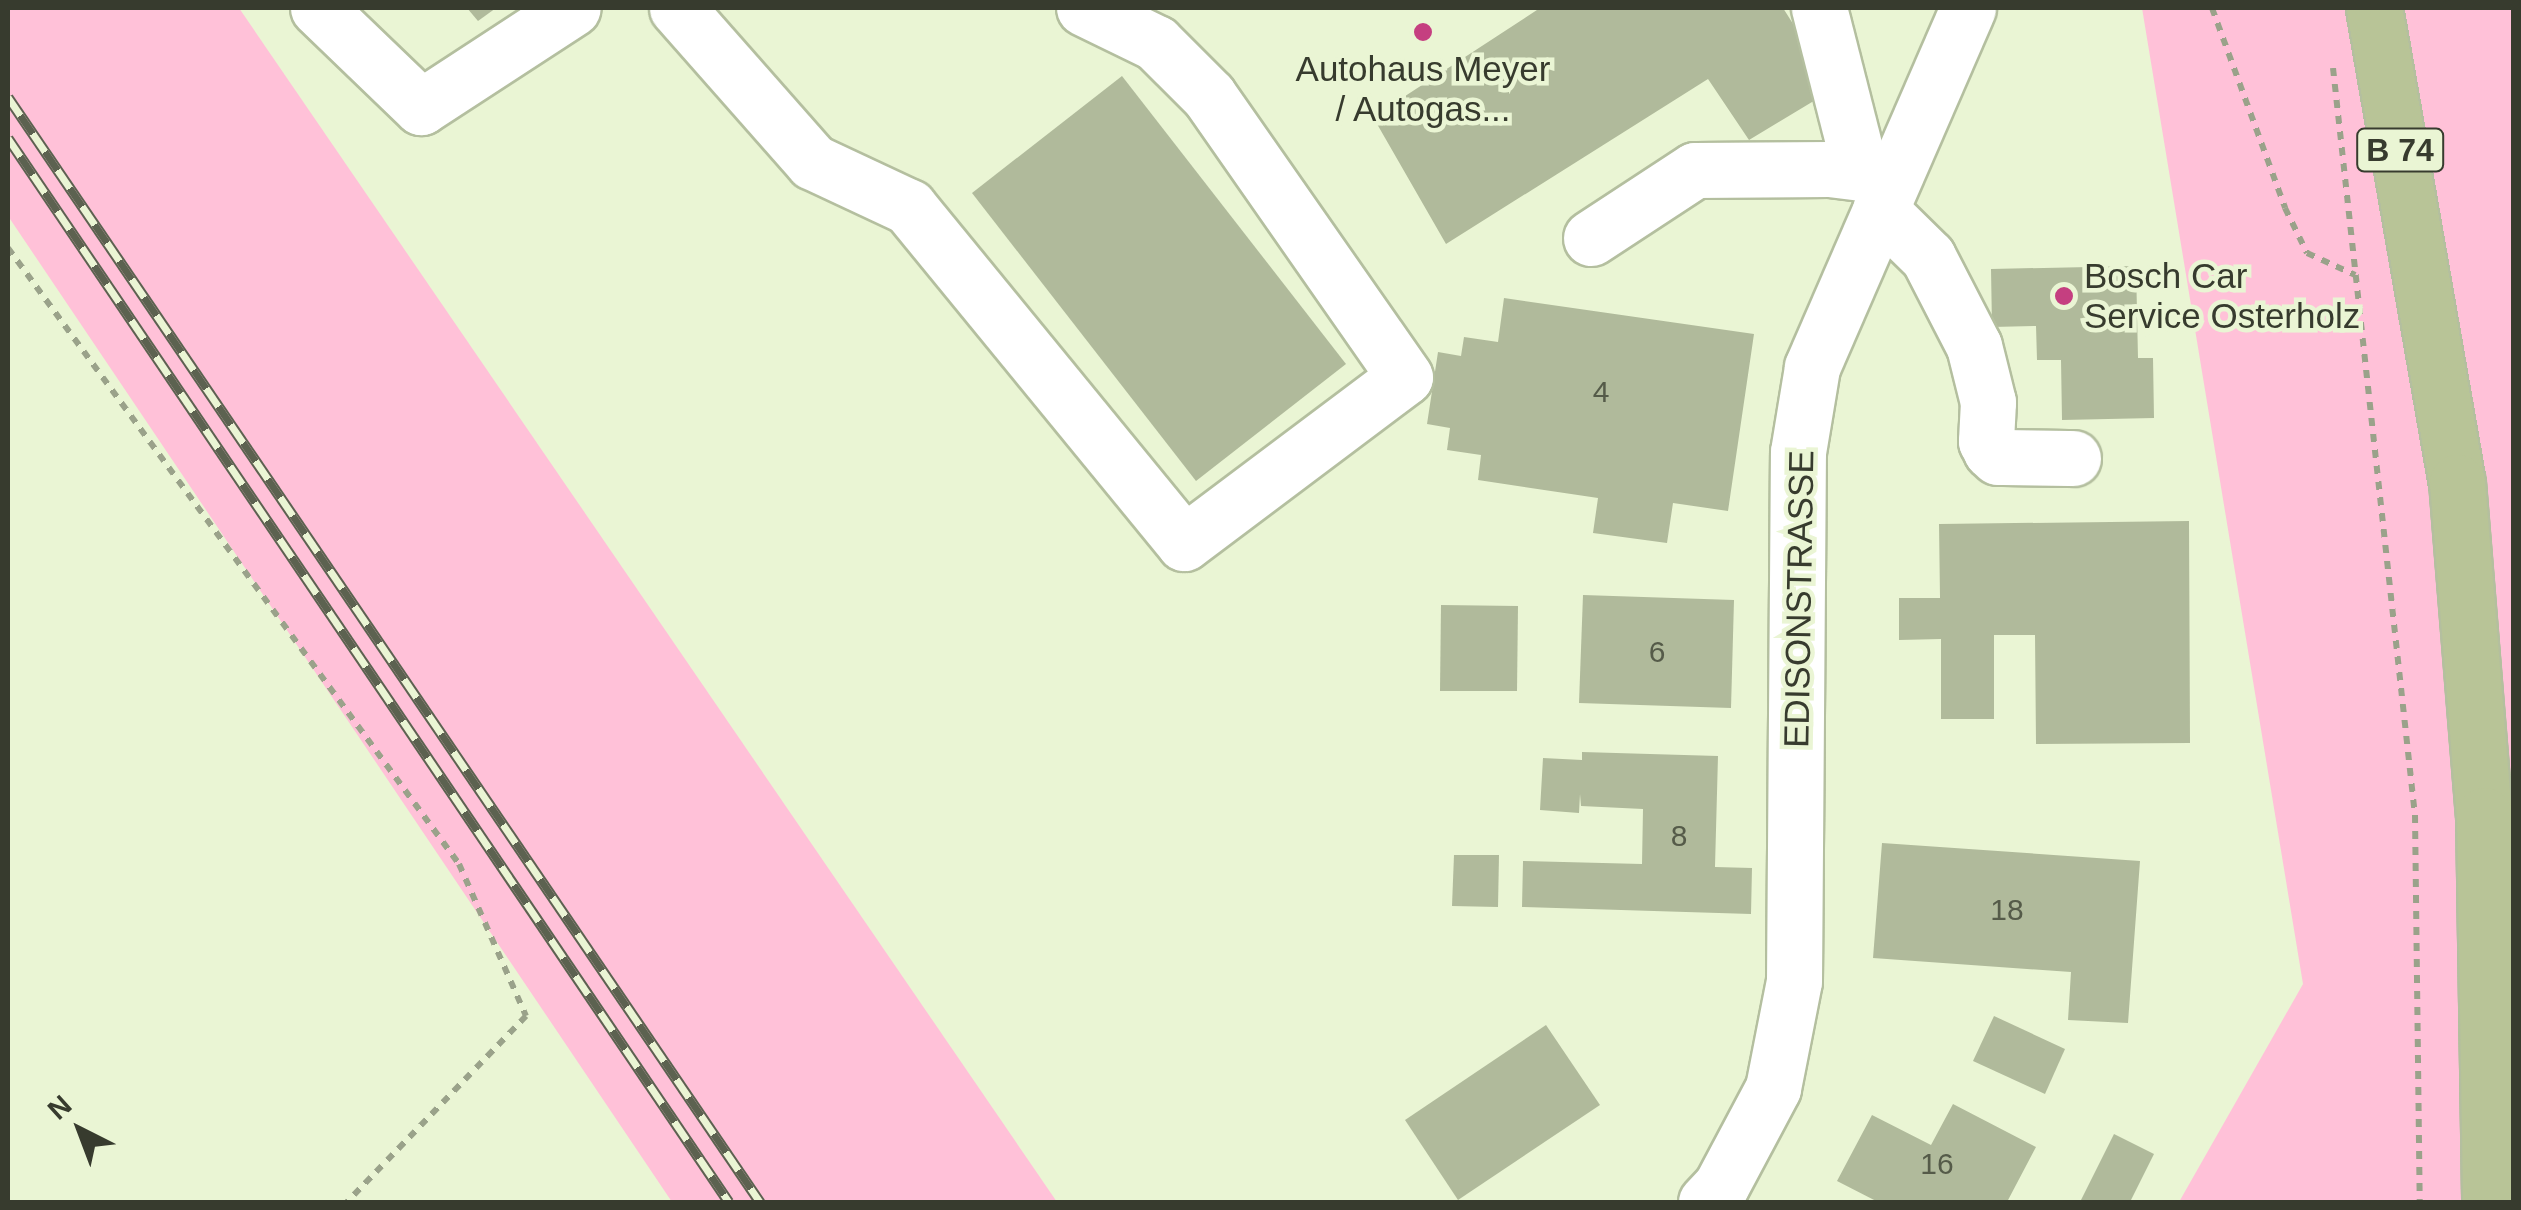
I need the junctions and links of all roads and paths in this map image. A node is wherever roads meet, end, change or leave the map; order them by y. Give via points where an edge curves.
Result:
1 (318, 8) edge
2 (572, 8) edge
3 (677, 8) edge
4 (1084, 8) edge
5 (1819, 8) edge
6 (1968, 8) edge
7 (2212, 8) edge
8 (2374, 8) edge
9 (2332, 55) dead end
10 (1879, 187) junction
11 (1591, 238) dead end
12 (8, 248) edge
13 (2354, 275) junction
14 (2073, 458) dead end
15 (347, 1202) edge
16 (1706, 1202) edge
17 (2420, 1202) edge
18 (2490, 1202) edge

1 - 2 street via 421,107
3 - 4 street via 814,162 909,207 1184,543 1405,377 1209,96 1156,43
5 - 10 street
6 - 10 street, EDISONSTRASSE
7 - 13 path via 2307,253
8 - 18 main road, B 74 via 2456,482 2484,814
9 - 13 path
10 - 11 street via 1802,168 1695,170
10 - 14 street via 1928,257 1974,346 1991,452 1998,458
10 - 16 street, EDISONSTRASSE via 1812,367 1798,452 1794,981 1774,1088
12 - 15 path via 459,864 526,1016
13 - 17 path via 2416,814

